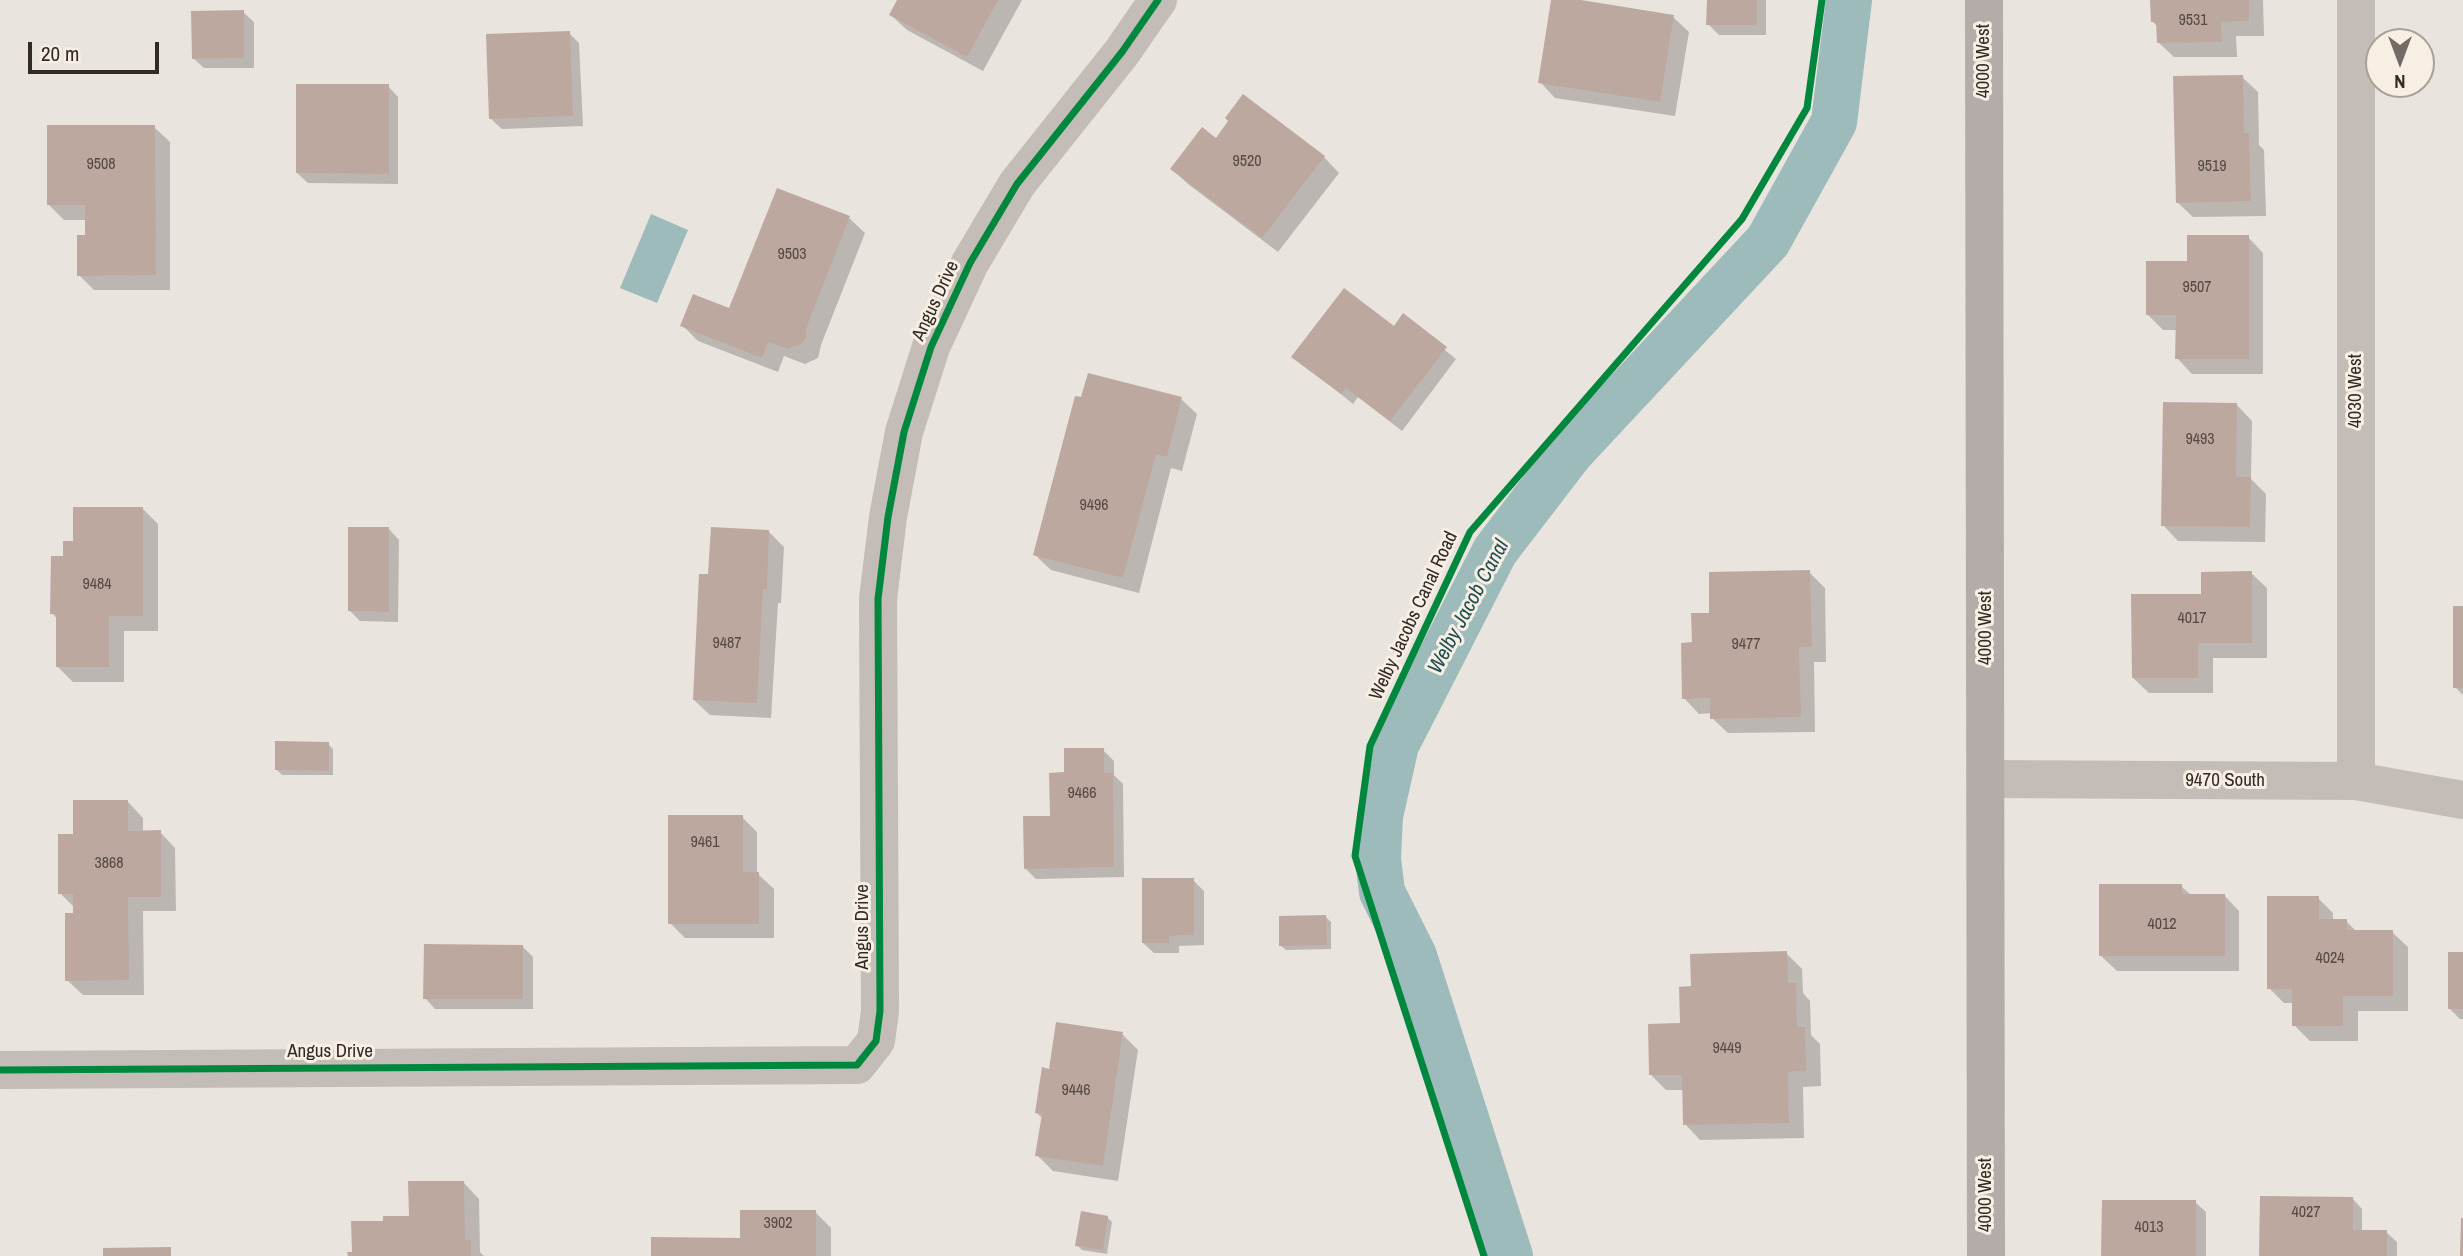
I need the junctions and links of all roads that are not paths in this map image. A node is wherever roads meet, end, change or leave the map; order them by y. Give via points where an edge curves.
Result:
1 (1158, 0) edge
2 (1984, 0) edge
3 (2356, 0) edge
4 (1986, 779) junction
5 (2357, 781) junction
6 (2463, 800) edge
7 (0, 1070) edge
8 (1986, 1256) edge

1 - 7 street, Angus Drive via 1017,184 970,263 931,347 904,432 878,599 880,1011 876,1041 857,1065
2 - 4 main road, 4000 West
3 - 5 street, 4030 West
4 - 5 street, 9470 South
4 - 8 main road, 4000 West
5 - 6 street, 9470 South

